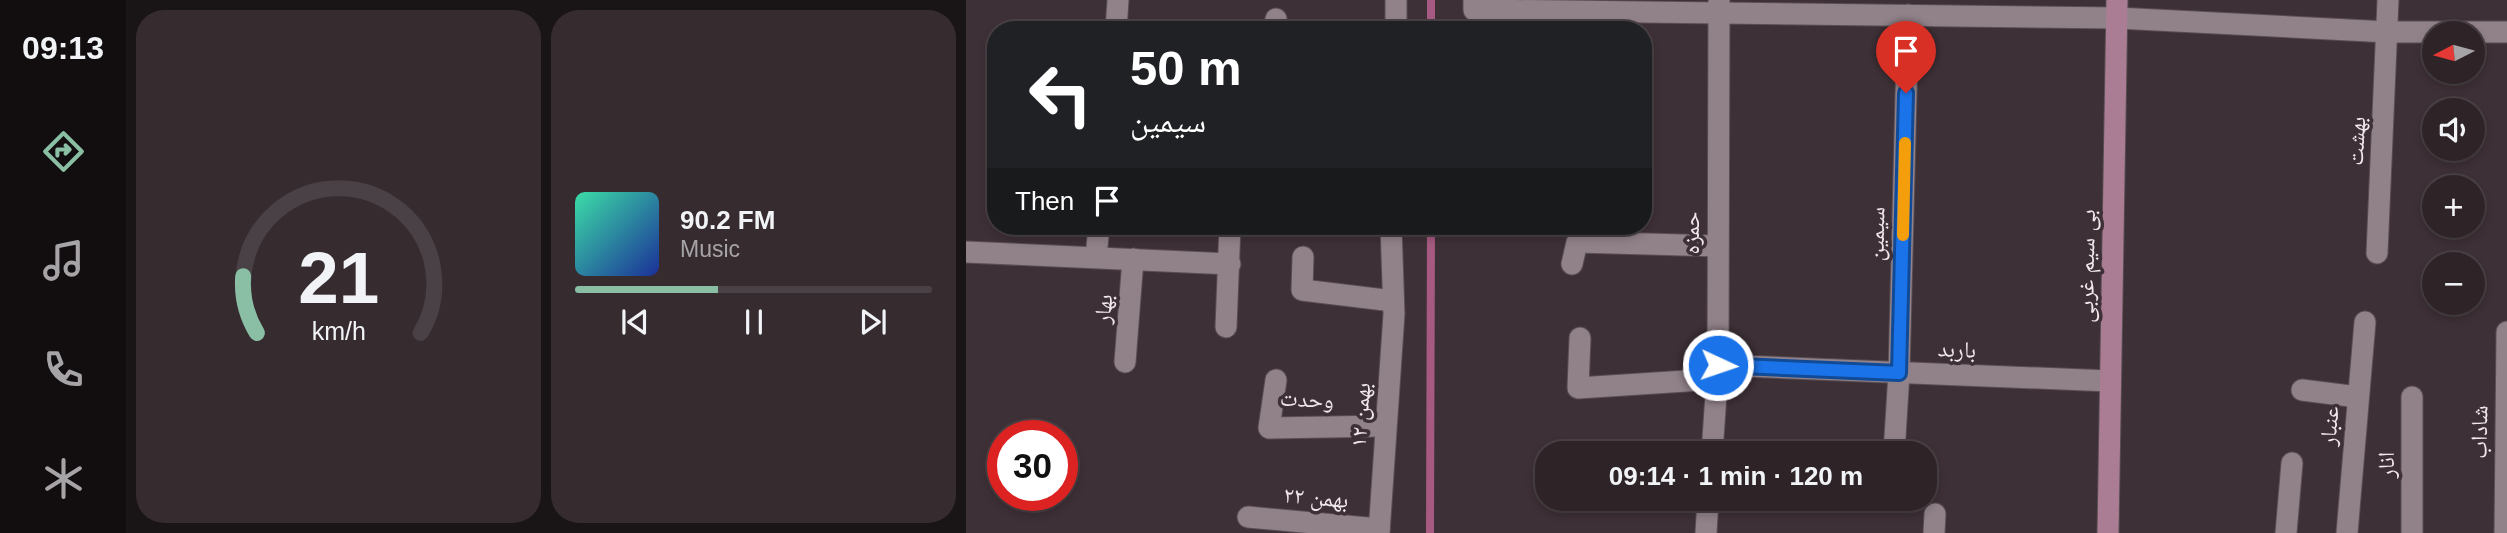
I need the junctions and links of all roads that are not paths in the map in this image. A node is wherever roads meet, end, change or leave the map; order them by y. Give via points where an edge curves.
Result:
1 (1118, 0) edge
2 (1396, 0) edge
3 (2388, 0) edge
4 (1474, 5) edge
5 (1718, 6) edge
6 (1978, 8) edge
7 (2117, 9) edge
8 (1904, 10) edge
9 (1117, 21) edge
10 (1396, 21) edge
11 (1582, 21) edge
12 (2388, 32) junction
13 (2507, 32) edge
14 (1098, 235) edge
15 (1230, 235) edge
16 (1391, 235) edge
17 (1718, 246) junction
18 (966, 252) edge
19 (2377, 253) dead end
20 (1096, 257) junction
21 (1303, 257) dead end
22 (1133, 259) junction
23 (1230, 264) junction
24 (1572, 264) dead end
25 (1393, 302) junction
26 (2365, 322) dead end
27 (1226, 327) dead end
28 (2507, 332) edge
29 (1580, 338) dead end
30 (1125, 362) dead end
31 (1717, 372) junction
32 (1899, 373) junction
33 (1276, 380) dead end
34 (2110, 382) junction
35 (2302, 390) dead end
36 (2358, 397) junction
37 (2412, 397) dead end
38 (1385, 426) junction
39 (1713, 441) edge
40 (1895, 441) edge
41 (2292, 463) dead end
42 (1708, 511) edge
43 (1248, 517) dead end
44 (1379, 531) edge
45 (1706, 533) edge
46 (2108, 533) edge
47 (2286, 533) edge
48 (2347, 533) edge
49 (2412, 533) edge
50 (2505, 533) edge

1 - 9 street
2 - 10 street
3 - 12 street, بهشت
4 - 11 street
5 - 8 street
5 - 11 street
5 - 17 street, حمزه
6 - 7 street
6 - 8 street
7 - 12 street
7 - 34 street, بی سیم غربی
8 - 32 street, سیمین
12 - 13 street
12 - 19 street, بهشت
14 - 20 street
15 - 23 street
16 - 25 street, ۱۲ بهمن
17 - 24 street via 1577,242
17 - 31 street, حمزه
18 - 20 street
20 - 22 street
21 - 25 street via 1302,290
22 - 23 street
22 - 30 street, بهار
23 - 27 street
25 - 38 street, ۱۲ بهمن
26 - 36 street, عنبار
28 - 50 street, شاداب
29 - 31 street via 1578,388
31 - 32 street, باربد
31 - 39 street, حمزه
32 - 34 street, باربد
32 - 40 street, سیمین
33 - 38 street, وحدت via 1269,428
34 - 46 street, بی سیم غربی
35 - 36 street
36 - 48 street, عنبار
37 - 49 street, انار
38 - 44 street, ۱۲ بهمن
41 - 47 street
42 - 45 street
43 - 44 street, ۲۲ بهمن

